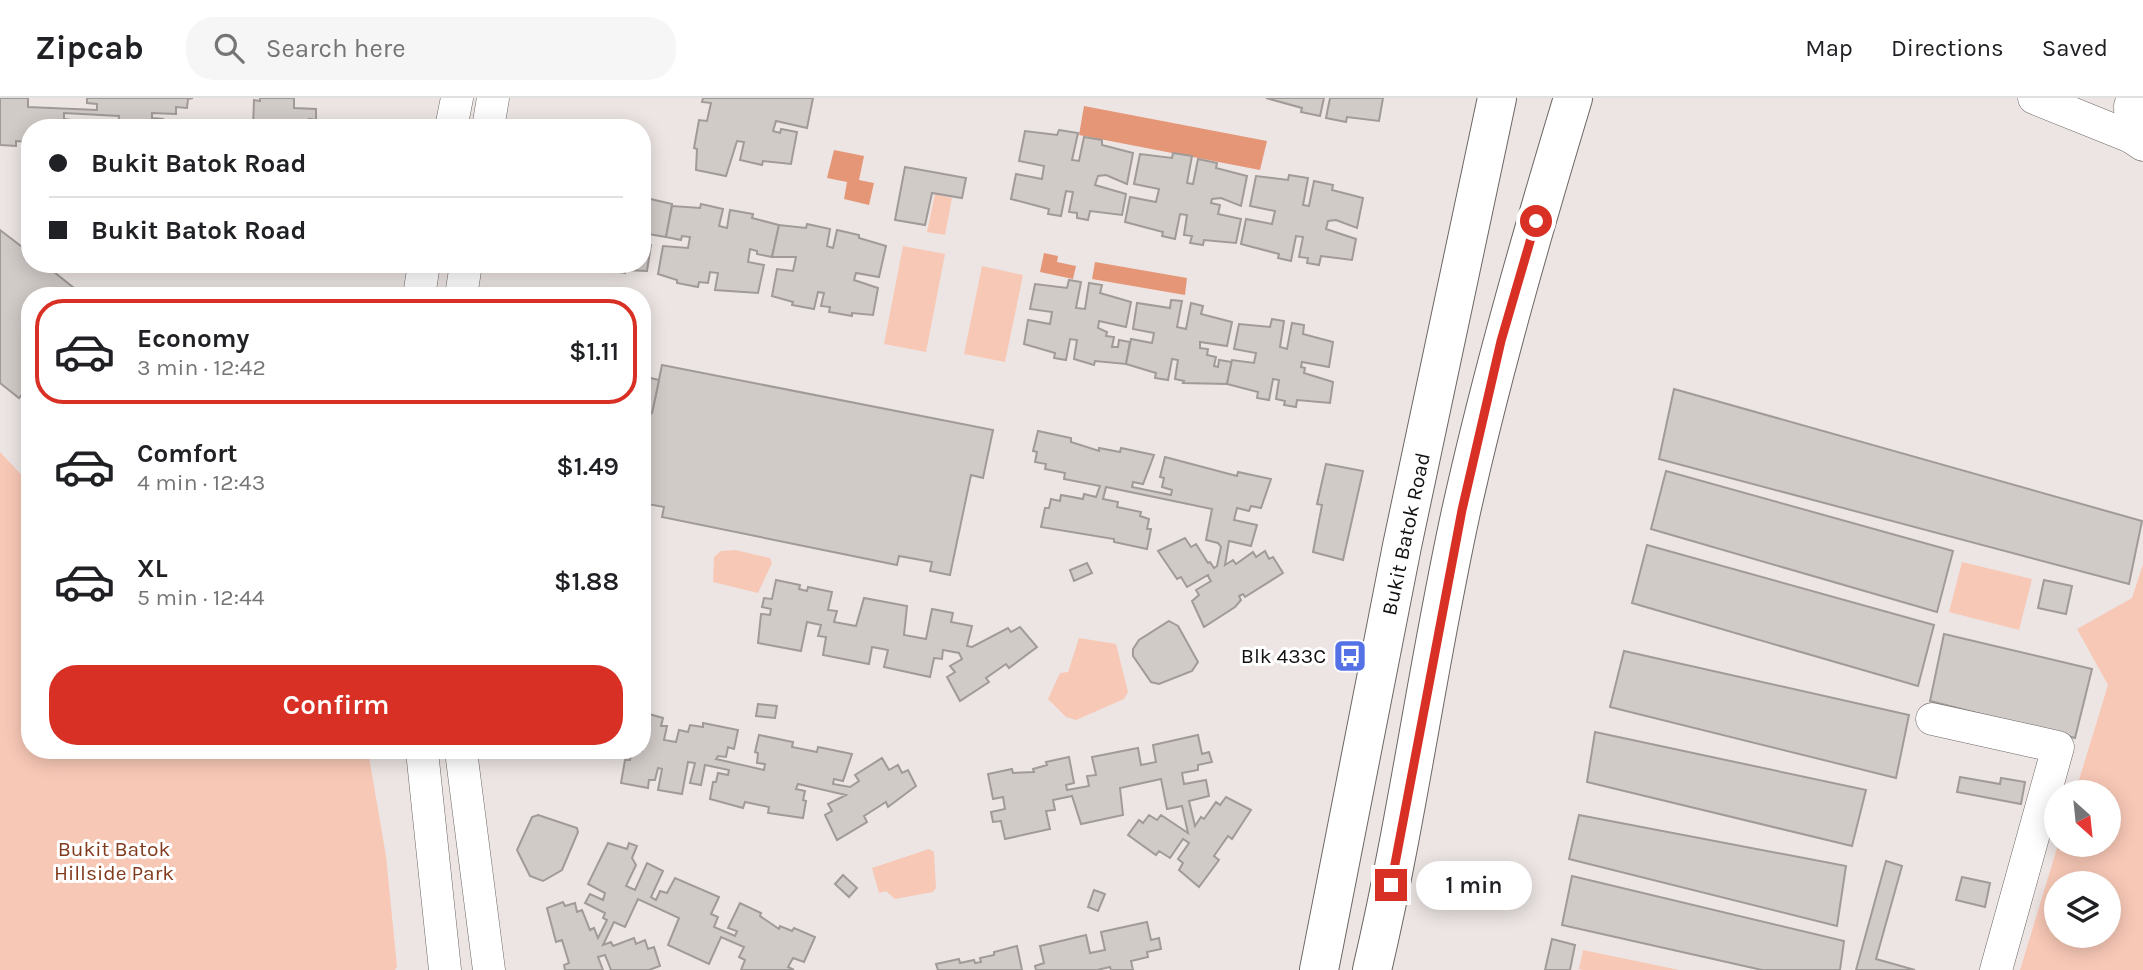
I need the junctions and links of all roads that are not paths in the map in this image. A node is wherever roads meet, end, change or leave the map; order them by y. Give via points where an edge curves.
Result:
1 (457, 98) edge
2 (494, 98) edge
3 (2034, 98) edge
4 (2133, 98) edge
5 (1494, 102) edge
6 (1576, 107) edge
7 (453, 119) edge
8 (490, 119) edge
9 (2137, 141) edge
10 (1932, 719) dead end
11 (423, 759) edge
12 (462, 759) edge
13 (445, 970) edge
14 (489, 970) edge
15 (1319, 970) edge
16 (1372, 970) edge
17 (1996, 970) edge

1 - 7 street
2 - 8 street
3 - 9 street
4 - 9 street via 2130,106
5 - 15 main road, Bukit Batok Road
6 - 16 main road via 1501,341 1462,510
10 - 17 street via 2058,747
11 - 13 street
12 - 14 street

